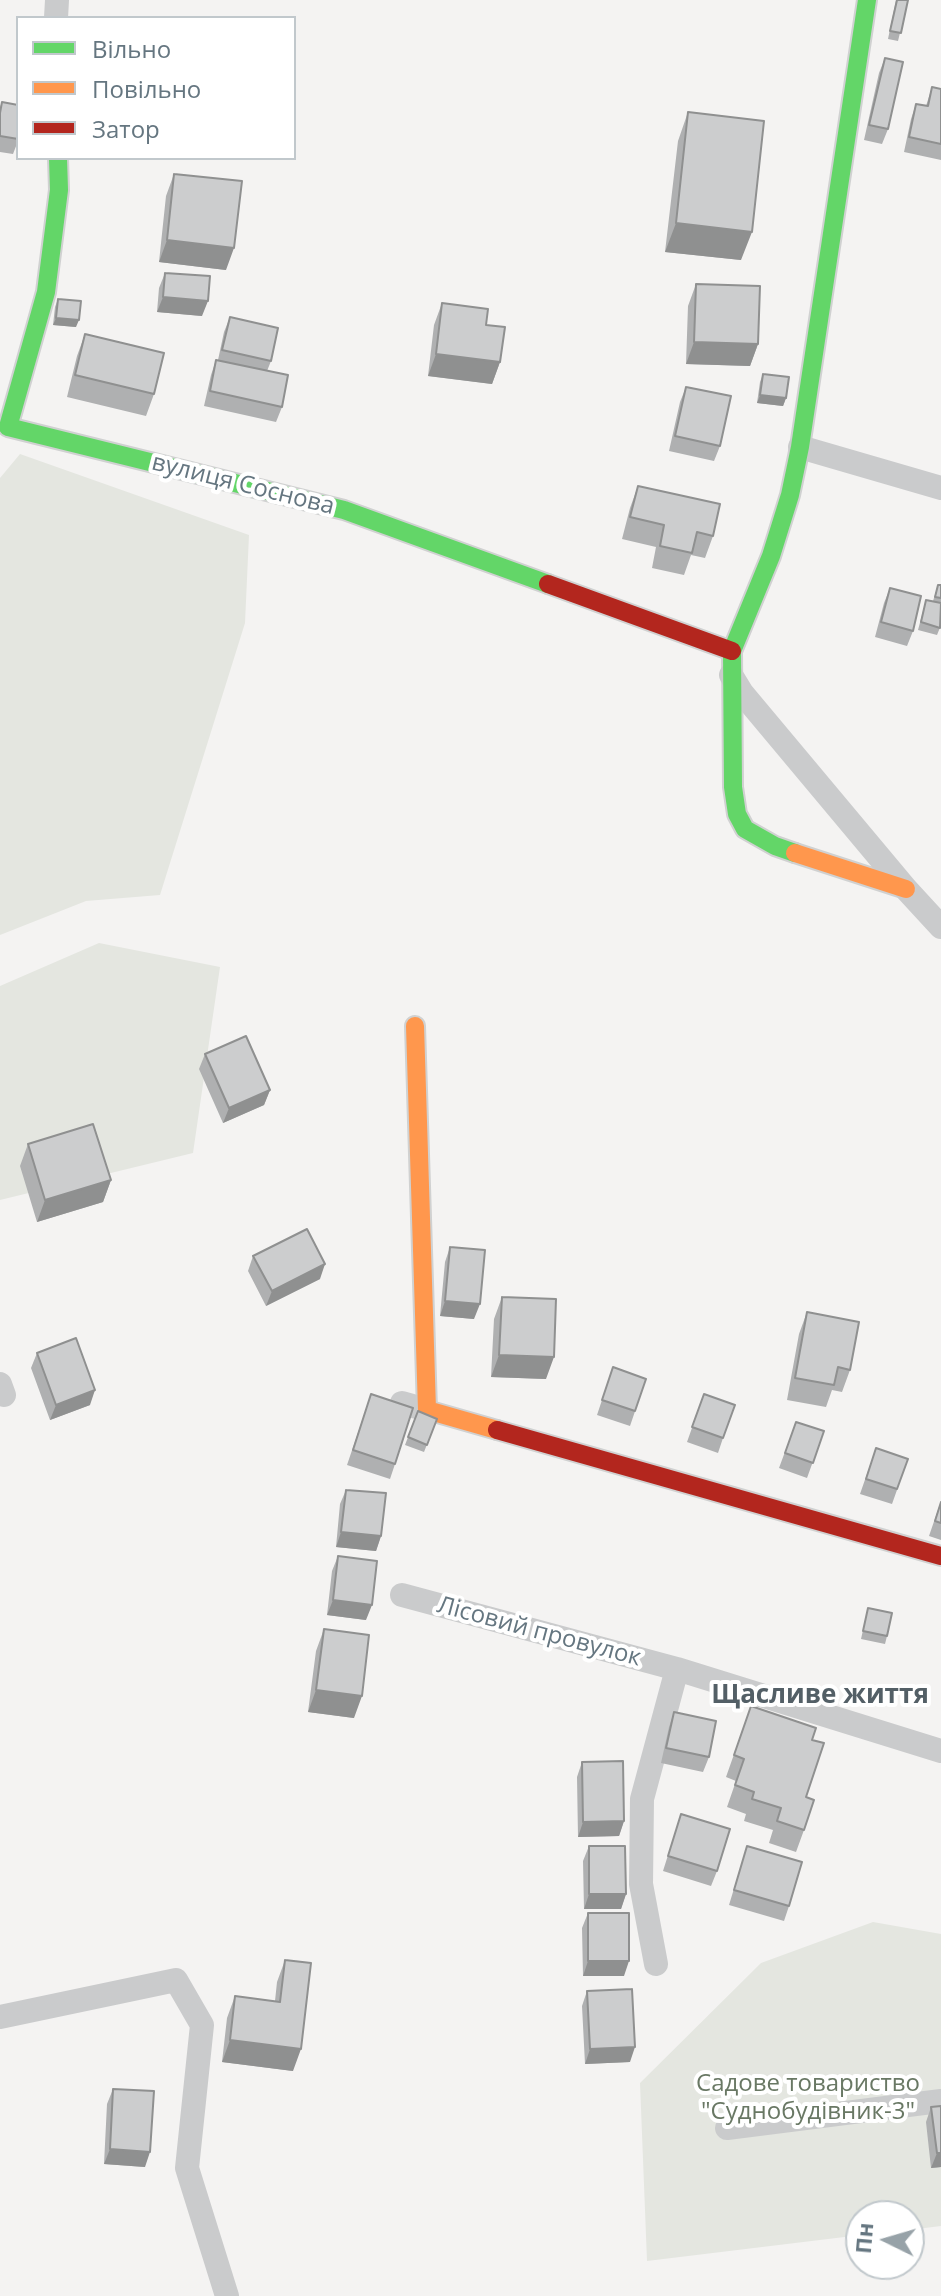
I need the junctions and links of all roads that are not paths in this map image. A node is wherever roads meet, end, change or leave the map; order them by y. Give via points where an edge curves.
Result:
1 (867, 0) edge
2 (58, 160) edge
3 (4, 432) edge
4 (800, 447) junction
5 (941, 488) edge
6 (732, 663) junction
7 (906, 889) junction
8 (941, 927) edge
9 (415, 1026) dead end
10 (402, 1403) edge
11 (427, 1410) junction
12 (941, 1556) edge
13 (402, 1595) dead end
14 (677, 1669) junction
15 (941, 1751) edge
16 (656, 1964) dead end
17 (0, 2017) edge
18 (941, 2101) edge
19 (727, 2128) dead end
20 (227, 2296) edge

1 - 4 street
2 - 3 street, вулиця Соснова via 46,292
3 - 6 street, вулиця Соснова via 344,510
4 - 5 street
4 - 6 street via 771,556
6 - 7 street via 742,693
6 - 7 street via 733,787 745,829 775,846
7 - 8 street
9 - 11 street
10 - 11 street
11 - 12 street
13 - 14 street, Лісовий провулок
14 - 15 street, Лісовий провулок
14 - 16 street via 642,1799 641,1884
17 - 20 street via 176,1980 202,2025 187,2168
18 - 19 street

